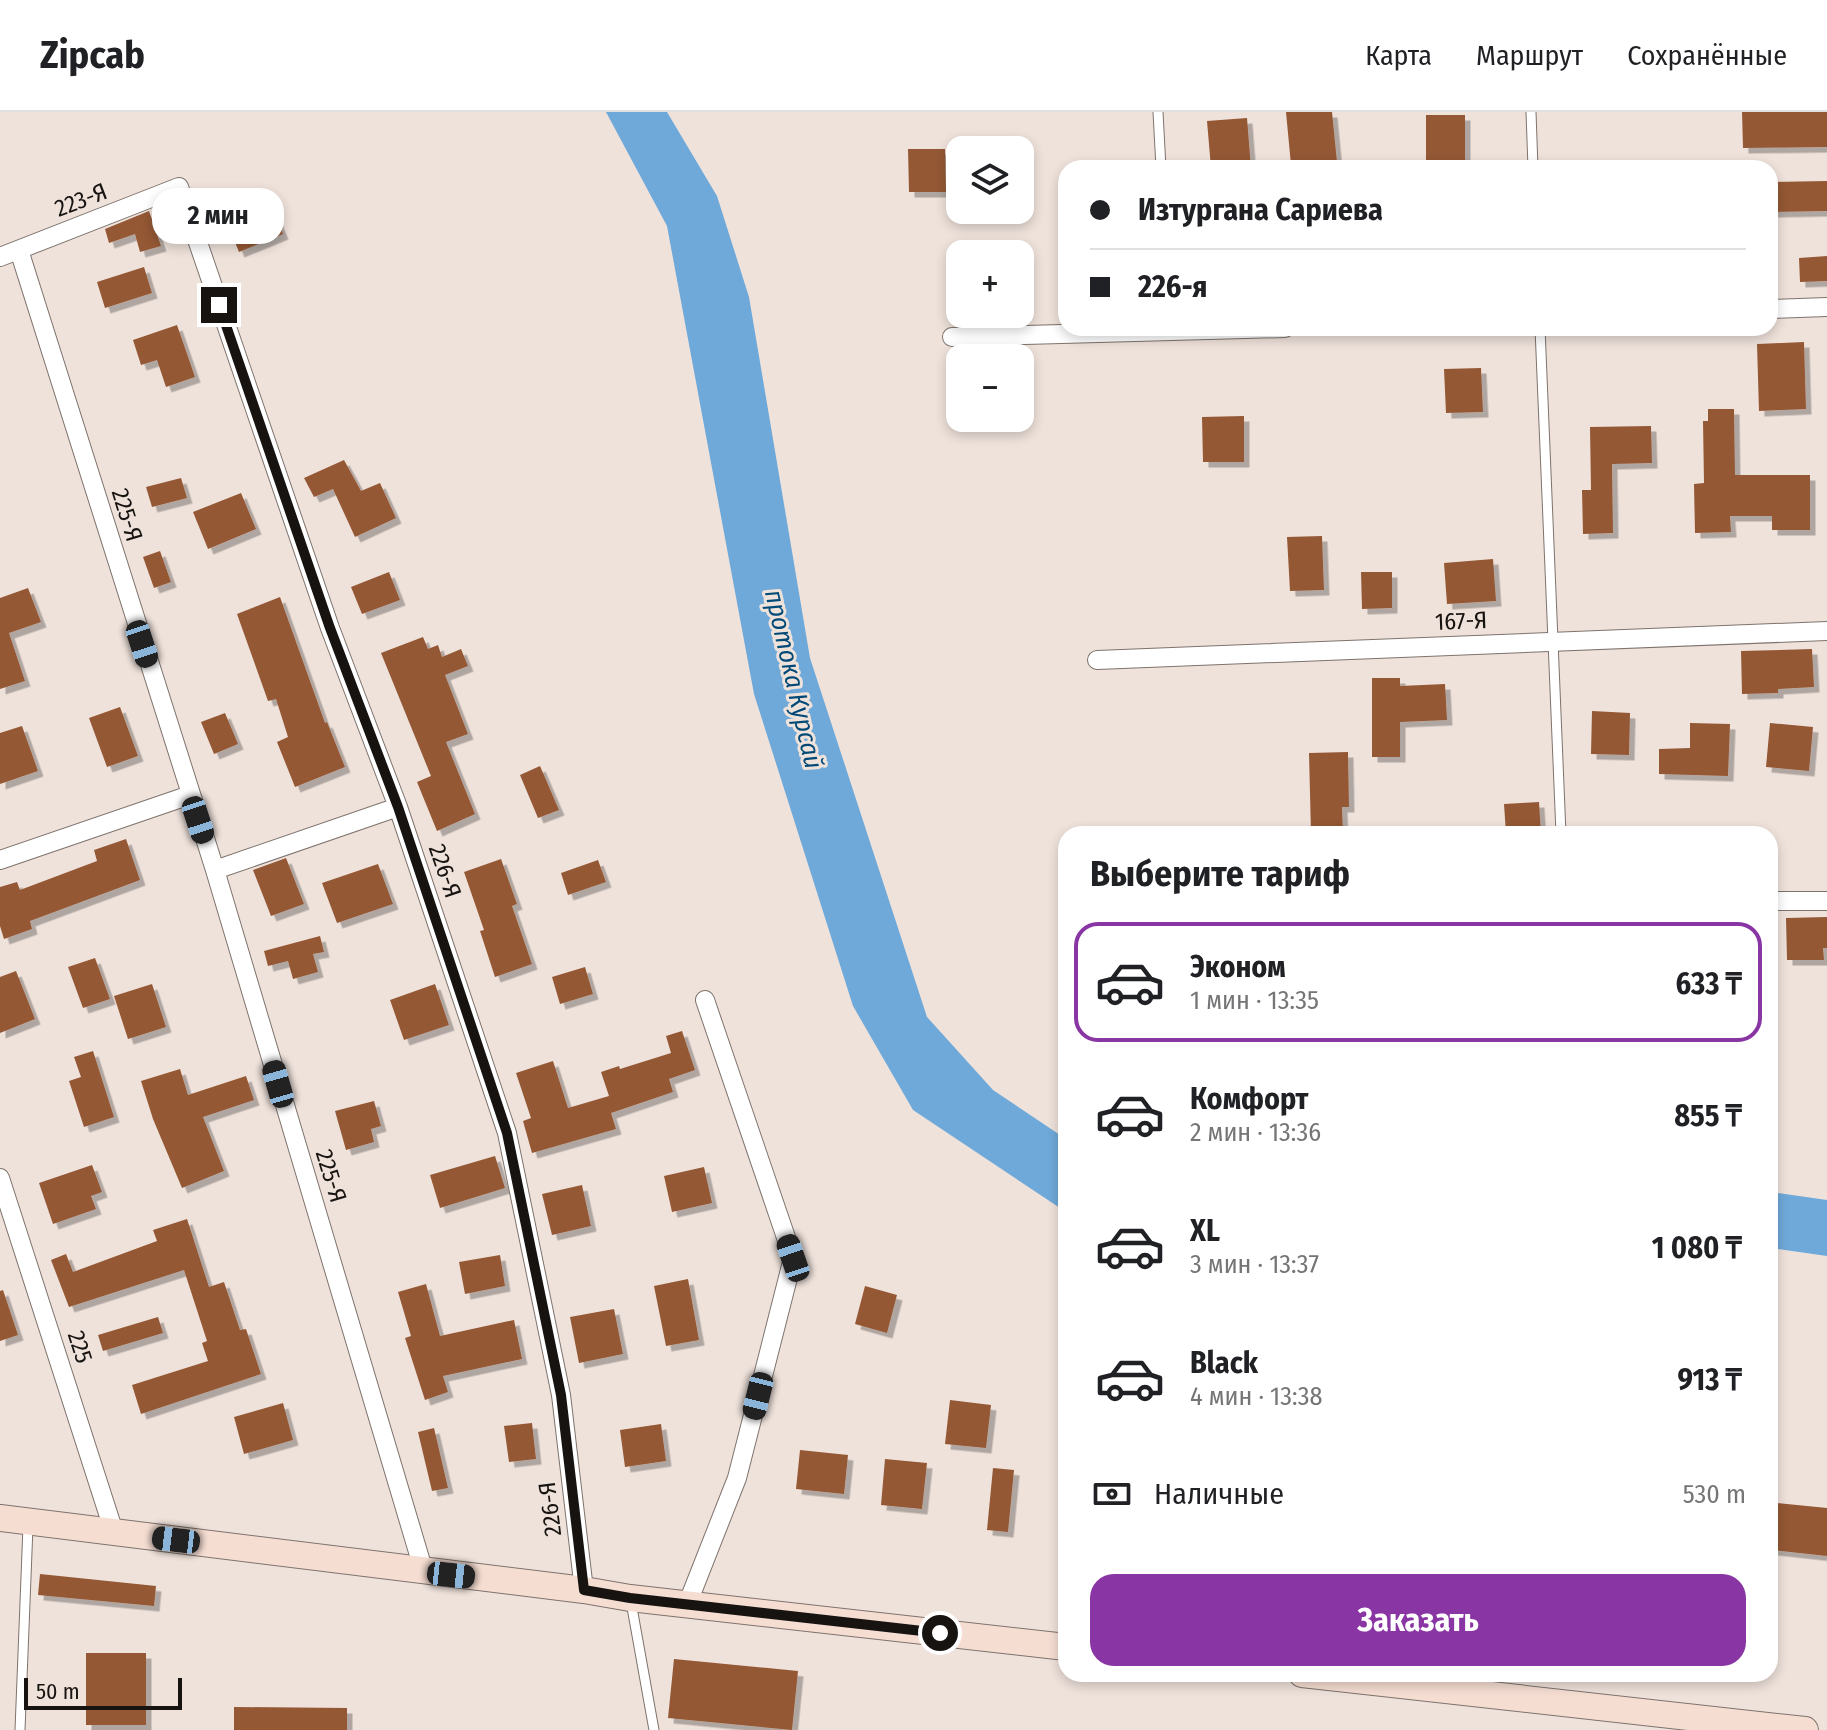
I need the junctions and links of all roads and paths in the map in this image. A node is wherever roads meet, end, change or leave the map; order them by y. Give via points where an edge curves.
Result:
1 (1158, 112) edge
2 (1531, 112) edge
3 (1161, 160) edge
4 (1533, 160) edge
5 (179, 187) joint
6 (19, 250) junction
7 (0, 257) edge
8 (1827, 307) edge
9 (1778, 309) edge
10 (1058, 334) edge
11 (1540, 336) edge
12 (952, 337) dead end
13 (1827, 631) edge
14 (1555, 641) junction
15 (1097, 660) dead end
16 (190, 795) junction
17 (398, 807) junction
18 (1561, 826) edge
19 (0, 860) edge
20 (215, 870) junction
21 (1778, 901) edge
22 (1827, 901) edge
23 (705, 1000) dead end
24 (0, 1178) edge
25 (0, 1518) edge
26 (28, 1521) junction
27 (114, 1532) junction
28 (424, 1572) junction
29 (584, 1590) junction
30 (630, 1598) junction
31 (687, 1605) junction
32 (1058, 1646) edge
33 (1368, 1682) edge
34 (1741, 1727) edge
35 (20, 1730) edge
36 (654, 1730) edge
37 (1805, 1730) edge

1 - 3 lane
2 - 4 lane
5 - 6 street, 223-Я
5 - 17 street, 226-Я via 330,628
6 - 7 street, 223-Я
6 - 16 street, 225-Я
8 - 9 street
10 - 12 street
11 - 14 lane
13 - 14 street, 167-Я
14 - 15 street, 167-Я
14 - 18 lane
16 - 19 street
16 - 20 street, 225-Я
17 - 20 street
17 - 29 street, 226-Я via 507,1133 561,1395
20 - 28 street, 225-Я
21 - 22 street
23 - 31 street via 793,1258 737,1478
24 - 27 street, 225
25 - 26 street
26 - 27 street
26 - 35 lane
27 - 28 street
28 - 29 street
29 - 30 street
30 - 31 street
30 - 36 lane
31 - 32 street
33 - 34 street
34 - 37 street

